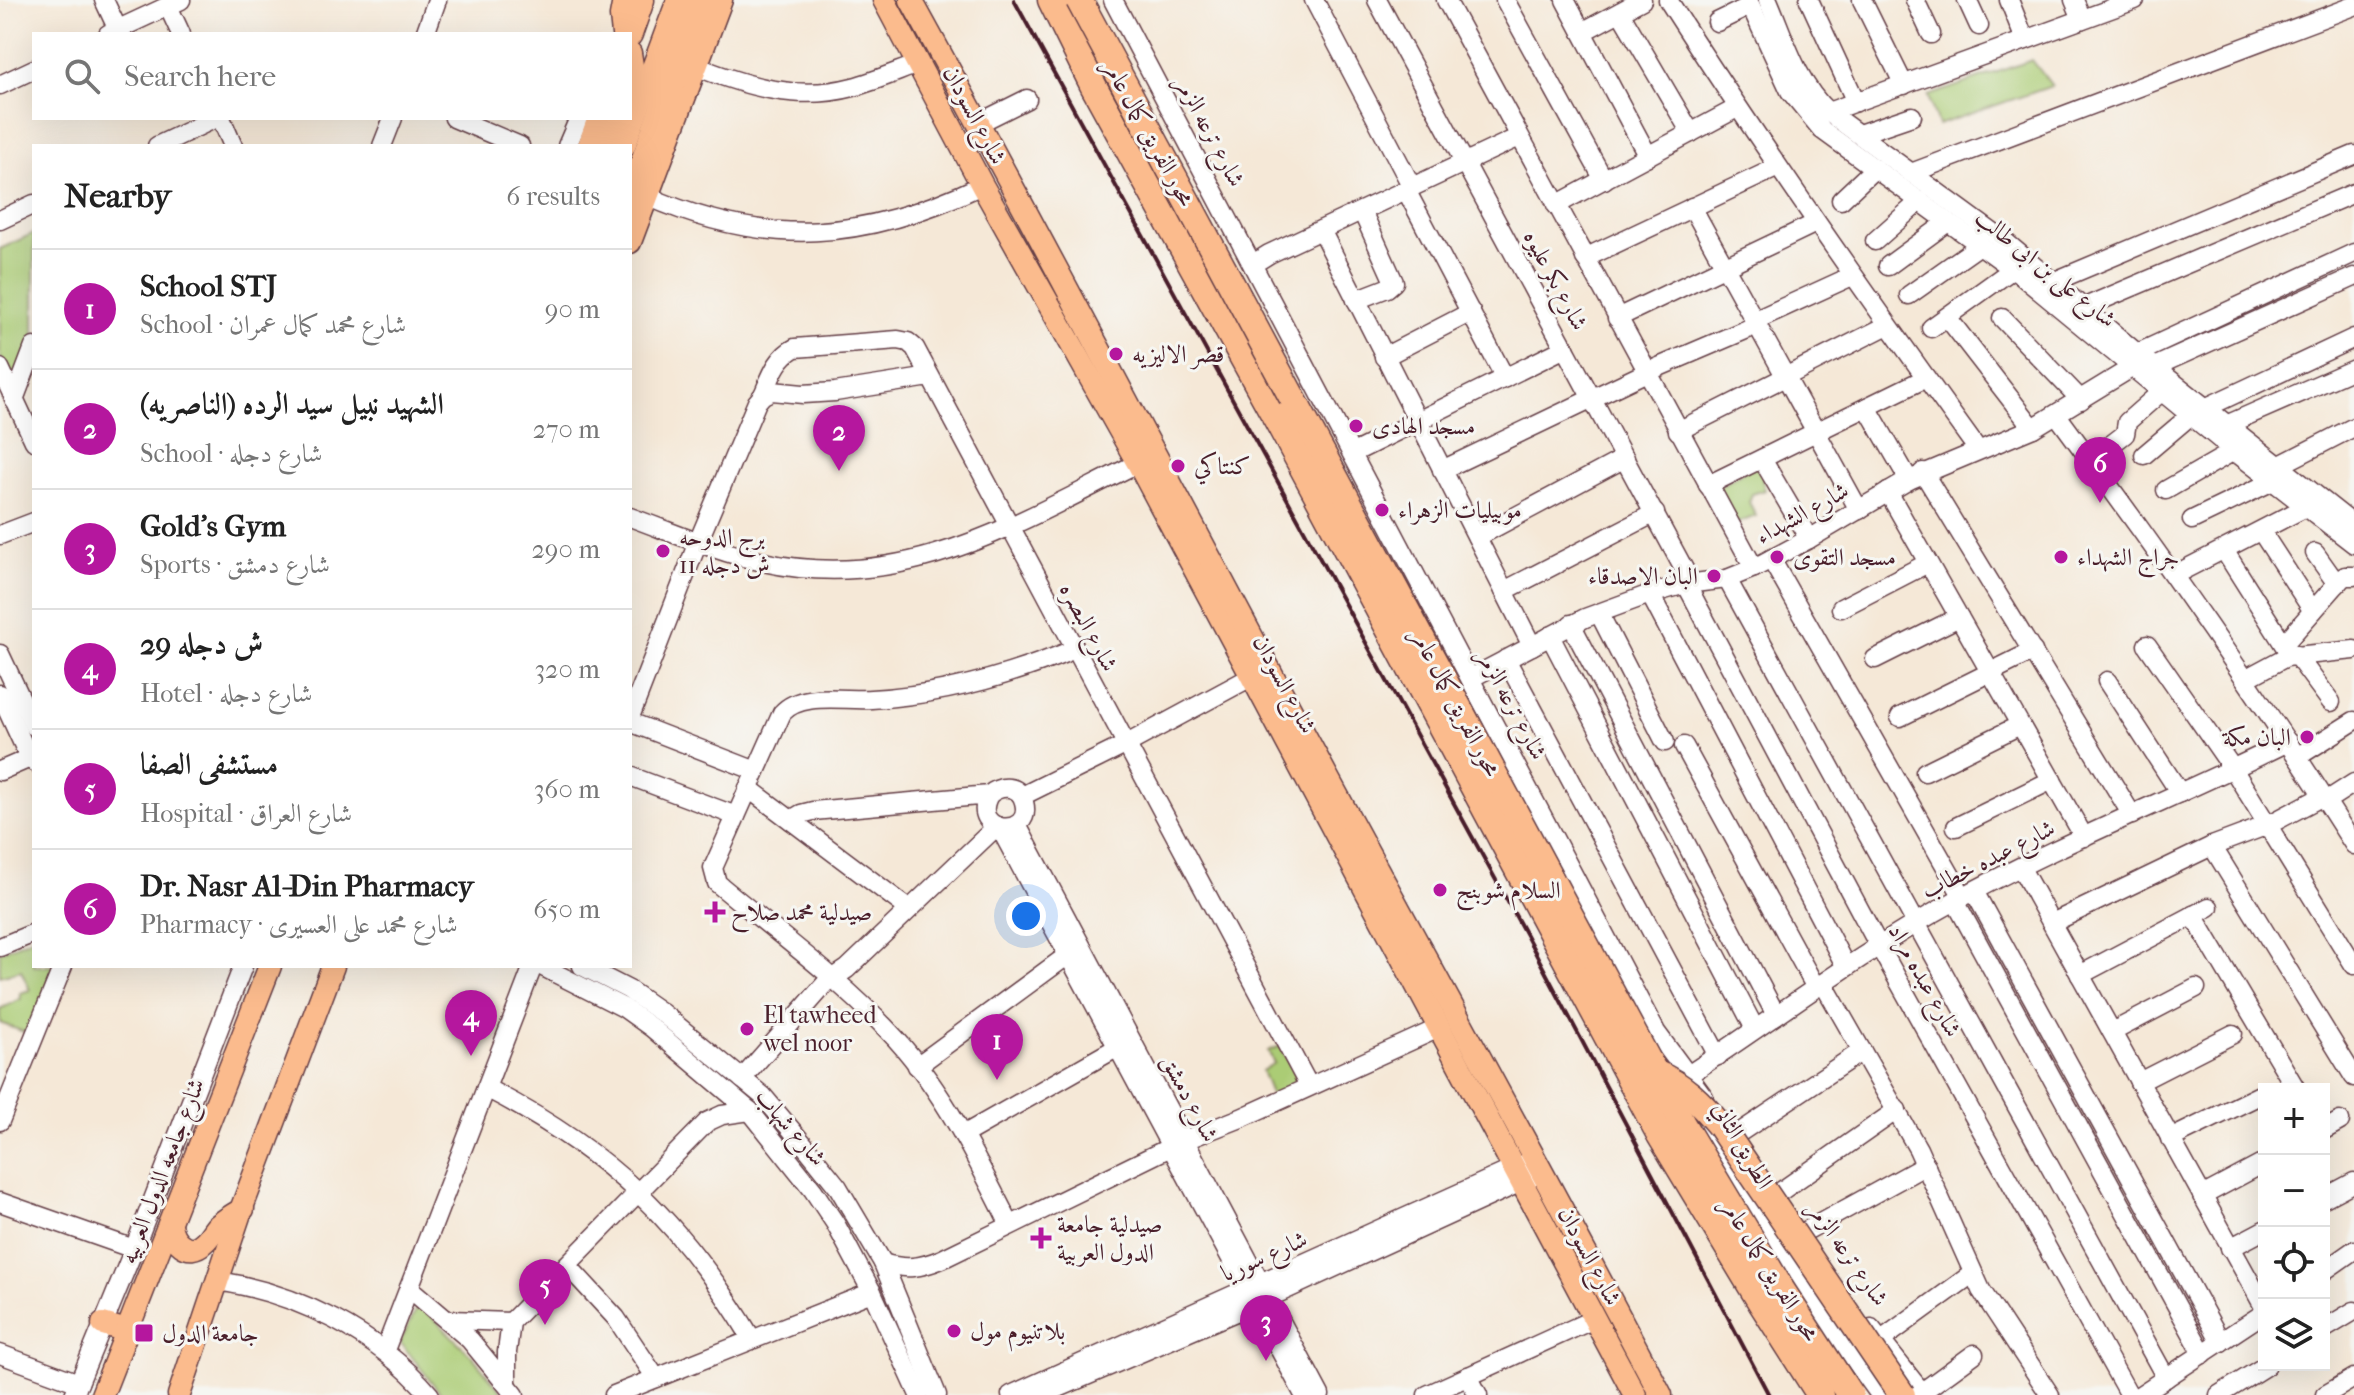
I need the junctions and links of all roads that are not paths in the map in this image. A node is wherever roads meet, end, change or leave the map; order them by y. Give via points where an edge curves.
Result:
1 (104, 0) edge
2 (437, 0) edge
3 (678, 0) edge
4 (690, 0) edge
5 (701, 0) edge
6 (721, 0) edge
7 (884, 0) edge
8 (897, 0) edge
9 (911, 0) edge
10 (1036, 0) edge
11 (1079, 0) edge
12 (1113, 0) edge
13 (1314, 0) edge
14 (1377, 0) edge
15 (1446, 0) edge
16 (1505, 0) edge
17 (1565, 0) edge
18 (1642, 0) edge
19 (1668, 0) edge
20 (1809, 0) edge
21 (1862, 0) edge
22 (1915, 0) edge
23 (1967, 0) edge
24 (2009, 0) edge
25 (2074, 0) edge
26 (2135, 0) edge
27 (1756, 2) edge
28 (175, 3) edge
29 (2114, 4) edge
30 (2354, 6) edge
31 (1056, 10) edge
32 (1620, 12) junction
33 (2082, 19) junction
34 (1717, 22) dead end
35 (1979, 26) dead end
36 (113, 32) edge
37 (181, 32) edge
38 (426, 32) edge
39 (1582, 32) junction
40 (1931, 34) dead end
41 (2025, 40) junction
42 (918, 64) junction
43 (695, 66) junction
44 (32, 70) edge
45 (3, 77) edge
46 (1904, 85) junction
47 (1027, 99) dead end
48 (1856, 102) junction
49 (1737, 108) junction
50 (1828, 112) junction
51 (1912, 116) dead end
52 (215, 120) edge
53 (220, 120) edge
54 (392, 120) edge
55 (459, 120) edge
56 (578, 120) edge
57 (600, 120) edge
58 (638, 120) edge
59 (979, 123) junction
60 (1691, 133) junction
61 (1859, 134) junction
62 (1519, 137) junction
63 (161, 144) edge
64 (232, 144) edge
65 (383, 144) edge
66 (515, 144) edge
67 (568, 144) edge
68 (592, 144) edge
69 (610, 144) edge
70 (625, 144) edge
71 (632, 154) edge
72 (2354, 155) edge
73 (1648, 156) junction
74 (1465, 162) junction
75 (1778, 167) junction
76 (1875, 168) junction
77 (1911, 173) junction
78 (1604, 180) junction
79 (982, 185) junction
80 (1409, 188) junction
81 (2354, 193) edge
82 (639, 198) edge
83 (1841, 200) dead end
84 (1920, 201) junction
85 (32, 205) edge
86 (1556, 205) junction
87 (1692, 207) junction
88 (1362, 211) junction
89 (0, 220) edge
90 (1948, 222) junction
91 (1816, 223) junction
92 (1321, 230) junction
93 (632, 232) edge
94 (1875, 241) dead end
95 (1980, 245) junction
96 (2354, 253) edge
97 (1585, 258) junction
98 (1253, 264) junction
99 (1888, 266) dead end
100 (1724, 267) junction
101 (2013, 269) junction
102 (1852, 276) junction
103 (2354, 277) edge
104 (2055, 281) junction
105 (1909, 295) dead end
106 (1356, 300) junction
107 (2085, 307) junction
108 (1471, 312) junction
109 (1947, 317) junction
110 (1617, 318) junction
111 (2002, 318) dead end
112 (1754, 322) junction
113 (1888, 325) junction
114 (1931, 328) dead end
115 (1092, 334) junction
116 (2354, 338) edge
117 (1565, 348) junction
118 (32, 352) edge
119 (1384, 357) junction
120 (2142, 362) junction
121 (0, 368) edge
122 (2354, 369) edge
123 (1647, 372) junction
124 (930, 377) junction
125 (1784, 377) junction
126 (1505, 378) junction
127 (1926, 378) junction
128 (2161, 392) junction
129 (763, 395) junction
130 (1592, 398) junction
131 (14, 400) junction
132 (2081, 400) junction
133 (1867, 407) junction
134 (1330, 409) junction
135 (2198, 412) junction
136 (2057, 415) junction
137 (1416, 422) junction
138 (1273, 423) dead end
139 (2226, 425) junction
140 (2354, 427) edge
141 (2033, 428) junction
142 (1678, 431) junction
143 (1815, 433) junction
144 (32, 437) edge
145 (1350, 447) junction
146 (1978, 450) junction
147 (2234, 451) junction
148 (2144, 455) dead end
149 (1625, 458) junction
150 (1762, 459) junction
151 (2091, 460) junction
152 (1138, 463) junction
153 (1296, 466) dead end
154 (1442, 470) junction
155 (2275, 473) junction
156 (1916, 476) junction
157 (1708, 485) junction
158 (2166, 490) dead end
159 (1888, 492) junction
160 (2354, 505) edge
161 (2306, 507) junction
162 (1859, 510) junction
163 (2335, 511) junction
164 (1655, 513) junction
165 (632, 518) edge
166 (2192, 520) dead end
167 (32, 523) edge
168 (2354, 525) edge
169 (1009, 527) junction
170 (2261, 531) junction
171 (0, 535) edge
172 (1477, 537) junction
173 (1809, 539) junction
174 (698, 542) junction
175 (2354, 544) edge
176 (2224, 550) junction
177 (2315, 553) dead end
178 (1771, 559) junction
179 (1928, 563) junction
180 (1754, 568) junction
181 (2174, 575) junction
182 (2347, 578) edge
183 (1727, 579) junction
184 (1689, 584) junction
185 (1504, 591) junction
186 (1650, 594) junction
187 (1841, 608) dead end
188 (2313, 611) junction
189 (1599, 613) junction
190 (1959, 617) junction
191 (1571, 624) junction
192 (1550, 636) junction
193 (2147, 645) dead end
194 (1532, 646) junction
195 (1075, 649) junction
196 (2033, 651) junction
197 (2290, 652) junction
198 (2353, 652) edge
199 (0, 654) edge
200 (1506, 659) junction
201 (1875, 659) dead end
202 (1260, 672) junction
203 (1990, 672) junction
204 (1471, 678) junction
205 (2245, 679) junction
206 (2107, 681) dead end
207 (0, 694) edge
208 (2331, 702) dead end
209 (632, 715) edge
210 (1900, 717) dead end
211 (632, 721) edge
212 (2354, 721) edge
213 (32, 722) edge
214 (2020, 725) junction
215 (1125, 745) junction
216 (2292, 750) junction
217 (32, 760) edge
218 (2233, 769) junction
219 (0, 771) edge
220 (1925, 772) dead end
221 (632, 777) edge
222 (1523, 777) junction
223 (752, 780) junction
224 (2052, 780) junction
225 (2354, 783) edge
226 (2180, 793) junction
227 (989, 795) junction
228 (1022, 796) junction
229 (2325, 799) junction
230 (1477, 810) dead end
231 (2132, 815) junction
232 (736, 816) junction
233 (791, 820) junction
234 (2268, 825) junction
235 (1005, 826) junction
236 (1956, 827) dead end
237 (2084, 837) junction
238 (2354, 845) edge
239 (2212, 846) junction
240 (2021, 868) junction
241 (1573, 874) junction
242 (1964, 896) junction
243 (1525, 898) dead end
244 (909, 909) junction
245 (1917, 923) junction
246 (2052, 923) junction
247 (32, 934) edge
248 (1879, 946) junction
249 (0, 947) edge
250 (1068, 955) junction
251 (2354, 965) edge
252 (1846, 967) junction
253 (62, 968) edge
254 (242, 968) edge
255 (269, 968) edge
256 (332, 968) edge
257 (532, 968) edge
258 (545, 968) edge
259 (586, 968) edge
260 (2080, 975) junction
261 (839, 977) junction
262 (1819, 985) junction
263 (2196, 988) dead end
264 (1776, 1015) junction
265 (1439, 1028) junction
266 (1755, 1029) junction
267 (1656, 1032) junction
268 (2112, 1032) junction
269 (2233, 1034) dead end
270 (1118, 1047) junction
271 (1862, 1051) junction
272 (1718, 1056) junction
273 (917, 1066) junction
274 (1655, 1073) junction
275 (1688, 1075) junction
276 (2354, 1077) edge
277 (714, 1080) junction
278 (745, 1082) junction
279 (2139, 1082) junction
280 (2293, 1083) edge
281 (1309, 1086) junction
282 (486, 1088) junction
283 (2258, 1096) edge
284 (1897, 1110) junction
285 (750, 1111) junction
286 (0, 1120) edge
287 (707, 1122) junction
288 (963, 1135) junction
289 (1733, 1137) junction
290 (2170, 1139) junction
291 (1178, 1144) junction
292 (1926, 1165) junction
293 (1539, 1166) junction
294 (2258, 1166) edge
295 (1518, 1175) junction
296 (2354, 1182) edge
297 (639, 1191) junction
298 (1777, 1194) junction
299 (2330, 1195) edge
300 (2202, 1196) junction
301 (0, 1202) edge
302 (241, 1210) junction
303 (170, 1224) junction
304 (1010, 1225) junction
305 (1573, 1226) junction
306 (1804, 1232) junction
307 (2258, 1233) edge
308 (2230, 1248) junction
309 (134, 1249) junction
310 (2354, 1250) edge
311 (883, 1263) junction
312 (567, 1265) junction
313 (2330, 1267) edge
314 (1972, 1274) junction
315 (218, 1281) junction
316 (409, 1288) junction
317 (872, 1292) junction
318 (1258, 1294) junction
319 (2258, 1299) edge
320 (2354, 1311) edge
321 (2258, 1314) edge
322 (1594, 1319) junction
323 (450, 1320) junction
324 (511, 1322) junction
325 (103, 1324) junction
326 (2330, 1325) edge
327 (127, 1331) junction
328 (752, 1339) junction
329 (1880, 1341) junction
330 (2221, 1342) junction
331 (385, 1350) junction
332 (0, 1354) edge
333 (1974, 1354) dead end
334 (2203, 1354) junction
335 (2258, 1371) edge
336 (51, 1373) junction
337 (1468, 1376) junction
338 (656, 1378) junction
339 (2166, 1378) junction
340 (2354, 1378) edge
341 (77, 1389) edge
342 (511, 1389) edge
343 (2146, 1393) edge
344 (1916, 1394) edge
345 (51, 1395) edge
346 (102, 1395) edge
347 (179, 1395) edge
348 (430, 1395) edge
349 (614, 1395) edge
350 (919, 1395) edge
351 (937, 1395) edge
352 (1011, 1395) edge
353 (1042, 1395) edge
354 (1304, 1395) edge
355 (1320, 1395) edge
356 (1427, 1395) edge
357 (1478, 1395) edge
358 (1635, 1395) edge
359 (1648, 1395) edge
360 (1661, 1395) edge
361 (1820, 1395) edge
362 (1850, 1395) edge
363 (1880, 1395) edge
364 (2050, 1395) edge
365 (2129, 1395) edge
366 (2219, 1395) edge
367 (2325, 1395) edge

1 - 36 street
2 - 38 street
3 - 58 main road
4 - 58 main road
5 - 58 highway
6 - 43 main road
7 - 42 main road, شارع السودان
8 - 115 main road via 1058,296 1074,320
9 - 59 main road, شارع السودان
10 - 31 highway
11 - 274 highway, محور الفريق كمال عامر, bridge
12 - 98 street, شارع ترعه الزمر
13 - 80 street
14 - 74 street, شارع بكر عليوه
15 - 62 street
16 - 78 street
17 - 39 street
18 - 32 street
19 - 49 street
20 - 48 street
21 - 46 street
22 - 40 street
23 - 35 street
24 - 41 street
25 - 33 street
26 - 29 street
27 - 34 street
27 - 50 street, شارع على بن ابى طالب
27 - 76 street, شارع على بن ابى طالب via 1799,105 1822,130
28 - 36 street
28 - 37 street
29 - 33 street
30 - 77 street
31 - 361 highway, محور الفريق كمال عامر, bridge via 1632,1085
32 - 39 street
32 - 60 street
33 - 41 street
39 - 73 street
41 - 46 street
42 - 43 street via 853,87 815,93 763,89
42 - 79 main road, شارع السودان
43 - 82 main road
44 - 45 street
46 - 48 street
47 - 59 street
48 - 50 street
49 - 60 street
49 - 75 street
50 - 61 street, شارع على بن ابى طالب
51 - 61 street
52 - 63 street
53 - 64 street
54 - 65 street
55 - 66 street
56 - 67 street
57 - 68 highway
58 - 69 main road
58 - 70 main road
58 - 71 main road
58 - 82 highway
59 - 115 main road, شارع السودان
60 - 73 street
61 - 77 street, شارع على بن ابى طالب
62 - 74 street
62 - 86 street
72 - 104 street
73 - 78 street
74 - 80 street
74 - 117 street, شارع بكر عليوه
75 - 87 street
75 - 91 street
76 - 83 street
76 - 84 street, شارع على بن ابى طالب
77 - 104 street, شارع على بن ابى طالب
78 - 86 street
79 - 82 street via 877,222 799,232 729,225
79 - 152 main road, شارع السودان
80 - 88 street
80 - 108 street
81 - 107 street
82 - 93 main road
84 - 90 street, شارع على بن ابى طالب
84 - 94 street
85 - 89 street
86 - 97 street
87 - 97 street
87 - 100 street
88 - 92 street
88 - 106 street via 1394,282
90 - 95 street, شارع على بن ابى طالب
90 - 99 street
91 - 100 street
91 - 102 street
92 - 98 street
92 - 106 street
95 - 101 street, شارع على بن ابى طالب
95 - 105 street
96 - 120 street
97 - 110 street
98 - 134 street, شارع ترعه الزمر
100 - 110 street
100 - 112 street
101 - 109 street
101 - 120 street, شارع على بن ابى طالب
102 - 112 street
102 - 113 street
103 - 120 street
104 - 107 street, شارع على بن ابى طالب
106 - 119 street
107 - 120 street, شارع على بن ابى طالب
108 - 119 street
108 - 126 street
109 - 114 street
109 - 141 street
110 - 123 street
111 - 132 street
112 - 123 street
112 - 125 street
113 - 125 street
113 - 127 street
115 - 202 main road, شارع السودان
116 - 135 street
117 - 126 street
117 - 130 street, شارع بكر عليوه
118 - 131 street
119 - 137 street
120 - 128 street, شارع على بن ابى طالب
120 - 132 street, شارع الشهداء
120 - 135 street, شارع على بن ابى طالب
121 - 131 street
122 - 139 street
123 - 130 street
123 - 142 street
124 - 129 street via 845,391
124 - 129 street, شارع البصره via 908,342 801,346 781,359
124 - 169 street, شارع البصره
125 - 142 street
125 - 143 street
126 - 137 street
127 - 133 street
127 - 146 street
128 - 135 street, شارع على بن ابى طالب
128 - 151 street via 2127,422 2125,434
129 - 174 street
130 - 149 street, شارع بكر عليوه
130 - 154 street
131 - 144 street
132 - 136 street, شارع الشهداء
133 - 143 street
133 - 156 street
134 - 138 street via 1304,430
134 - 145 street, شارع ترعه الزمر
135 - 139 street, شارع على بن ابى طالب
135 - 147 street, شارع على بن ابى طالب
135 - 148 street
136 - 141 street, شارع الشهداء
136 - 151 street
137 - 145 street
137 - 154 street
139 - 155 street, شارع على بن ابى طالب
140 - 155 street
141 - 146 street, شارع الشهداء
142 - 157 street
143 - 150 street
143 - 162 street
145 - 153 street via 1327,435 1314,439
145 - 204 street, شارع ترعه الزمر
146 - 156 street, شارع الشهداء
147 - 155 street, شارع على بن ابى طالب
147 - 158 street
149 - 164 street, شارع بكر عليوه
149 - 172 street
150 - 157 street
150 - 173 street
151 - 181 street
152 - 169 street
152 - 202 main road, شارع السودان
154 - 172 street
155 - 161 street, شارع على بن ابى طالب
155 - 163 street, شارع على بن ابى طالب
155 - 166 street
156 - 159 street, شارع الشهداء
156 - 196 street
157 - 180 street
159 - 162 street, شارع الشهداء
159 - 179 street
160 - 163 street
161 - 170 street
161 - 175 street, شارع على بن ابى طالب
162 - 173 street, شارع الشهداء
163 - 168 street, شارع على بن ابى طالب
164 - 184 street, شارع بكر عليوه
164 - 185 street
165 - 174 street
167 - 171 street
169 - 174 street via 908,563 837,569 766,563
169 - 195 street, شارع البصره
170 - 176 street
170 - 188 street
172 - 185 street
173 - 178 street, شارع الشهداء
174 - 209 street
176 - 181 street
176 - 197 street
177 - 182 street
178 - 180 street, شارع الشهداء
178 - 242 street
179 - 187 street
179 - 190 street
180 - 183 street, شارع الشهداء
181 - 205 street
182 - 188 street
183 - 184 street, شارع الشهداء
183 - 245 street
184 - 186 street, شارع الشهداء
184 - 248 street, شارع عبده مراد
185 - 194 street
186 - 189 street, شارع الشهداء
186 - 252 street
188 - 197 street
189 - 191 street, شارع الشهداء
189 - 262 street
190 - 201 street
190 - 203 street
191 - 192 street, شارع الشهداء
191 - 264 street
192 - 194 street, شارع الشهداء
192 - 266 street
193 - 218 street
194 - 200 street, شارع الشهداء
195 - 215 street, شارع البصره
195 - 223 street via 1032,667 944,691 793,703 782,713
196 - 203 street
196 - 231 street
197 - 198 street
197 - 205 street
197 - 208 street
199 - 213 street
200 - 204 street, شارع الشهداء
200 - 272 street
202 - 215 street
202 - 265 main road, شارع السودان
202 - 293 main road, شارع السودان
203 - 210 street
203 - 214 street
204 - 222 street, شارع ترعه الزمر
205 - 216 street
206 - 226 street
207 - 217 street
211 - 223 street
212 - 216 street, شارع عبده خطاب
214 - 220 street
214 - 224 street
215 - 228 street
215 - 281 street, شارع البصره
216 - 218 street, شارع عبده خطاب
216 - 229 street
217 - 219 street
218 - 226 street, شارع عبده خطاب
218 - 234 street
221 - 232 street
222 - 230 street via 1520,814 1511,824 1497,826
222 - 241 street, شارع ترعه الزمر
223 - 232 street
223 - 233 street
224 - 236 street
224 - 237 street
225 - 229 street
226 - 231 street, شارع عبده خطاب
227 - 228 street via 1010,787
227 - 233 street via 813,811
227 - 235 street via 984,809 990,822
228 - 235 street via 1024,817
229 - 234 street
229 - 238 street
231 - 237 street, شارع عبده خطاب
232 - 261 street via 713,868 717,883
233 - 244 street
234 - 239 street
234 - 251 street
235 - 244 street
235 - 250 street, شارع دمشق
235 - 291 street, شارع دمشق
237 - 240 street, شارع عبده خطاب
239 - 246 street
239 - 276 street
240 - 242 street, شارع عبده خطاب
240 - 246 street
241 - 243 street via 1557,864 1531,864
241 - 267 street, شارع ترعه الزمر
242 - 245 street, شارع عبده خطاب
242 - 330 street
242 - 334 street
244 - 261 street
245 - 248 street, شارع عبده خطاب
245 - 339 street
246 - 260 street
247 - 249 street
248 - 252 street, شارع عبده خطاب
248 - 365 street, شارع عبده مراد
250 - 270 street, شارع دمشق
250 - 273 street
252 - 262 street, شارع عبده خطاب
253 - 286 street
254 - 309 street
255 - 303 main road, شارع جامعه الدول العربيه
256 - 302 main road
257 - 282 street
258 - 277 street, شارع شهاب via 624,1008
259 - 278 street, شارع شهاب via 662,1013
260 - 268 street
260 - 280 street via 2201,911
261 - 273 street
261 - 278 street
262 - 264 street, شارع عبده خطاب
262 - 271 street
263 - 268 street
264 - 266 street, شارع عبده خطاب
265 - 281 street
265 - 295 main road, شارع السودان
266 - 272 street, شارع عبده خطاب
267 - 275 street, شارع ترعه الزمر
267 - 363 street, الطريق الثاني via 1666,1061 1758,1217
268 - 279 street
269 - 279 street
270 - 288 street
270 - 291 street, شارع دمشق
271 - 284 street
271 - 289 street
272 - 275 street, شارع عبده خطاب
273 - 288 street
274 - 344 highway, bridge via 1674,1081 1715,1119
274 - 362 highway, محور الفريق كمال عامر, bridge via 1726,1199
275 - 289 street, شارع ترعه الزمر
277 - 285 street, شارع شهاب
277 - 287 street via 715,1101
278 - 311 street, شارع شهاب via 763,1096 838,1187
279 - 290 street
281 - 291 street
282 - 297 street via 567,1133
282 - 316 street
283 - 290 street
284 - 292 street
284 - 298 street
285 - 287 street
285 - 317 street, شارع شهاب via 813,1190
287 - 297 street
288 - 304 street
289 - 298 street, شارع ترعه الزمر
290 - 300 street
291 - 304 street
291 - 318 street, شارع دمشق
292 - 306 street
292 - 314 street
293 - 295 street, شارع سوريا
293 - 305 main road, شارع السودان
294 - 300 street
295 - 318 street, شارع سوريا
295 - 322 main road, شارع السودان
296 - 299 street
297 - 312 street
297 - 328 street via 689,1247
298 - 306 street, شارع ترعه الزمر
300 - 308 street
301 - 309 street
302 - 303 main road via 195,1247 176,1242
302 - 315 main road
303 - 327 main road, شارع جامعه الدول العربيه
304 - 311 street via 922,1267 901,1269
305 - 359 main road via 1585,1273
305 - 360 main road, شارع السودان
306 - 329 street, شارع ترعه الزمر
307 - 308 street
308 - 319 street
309 - 325 street
310 - 313 street
311 - 351 street, شارع شهاب
312 - 324 street
312 - 338 street via 616,1318
314 - 329 street
314 - 364 street
315 - 331 street via 269,1293 360,1333
315 - 347 main road
316 - 323 street
316 - 331 street
317 - 328 street
317 - 350 street, شارع شهاب
318 - 352 street, شارع سوريا
318 - 353 street, شارع سوريا
318 - 354 street, شارع دمشق
318 - 355 street, شارع دمشق
320 - 326 street
321 - 330 street
322 - 337 street
322 - 358 main road, شارع السودان
323 - 324 street
323 - 342 street
324 - 342 street
325 - 327 main road
325 - 341 street
327 - 346 main road, شارع جامعه الدول العربيه
328 - 338 street
329 - 344 street, شارع ترعه الزمر
330 - 334 street
331 - 348 street
332 - 336 street
333 - 344 street
334 - 339 street
335 - 366 street
336 - 341 street
336 - 345 street
337 - 356 street
337 - 357 street
338 - 349 street
339 - 343 street
340 - 367 street

